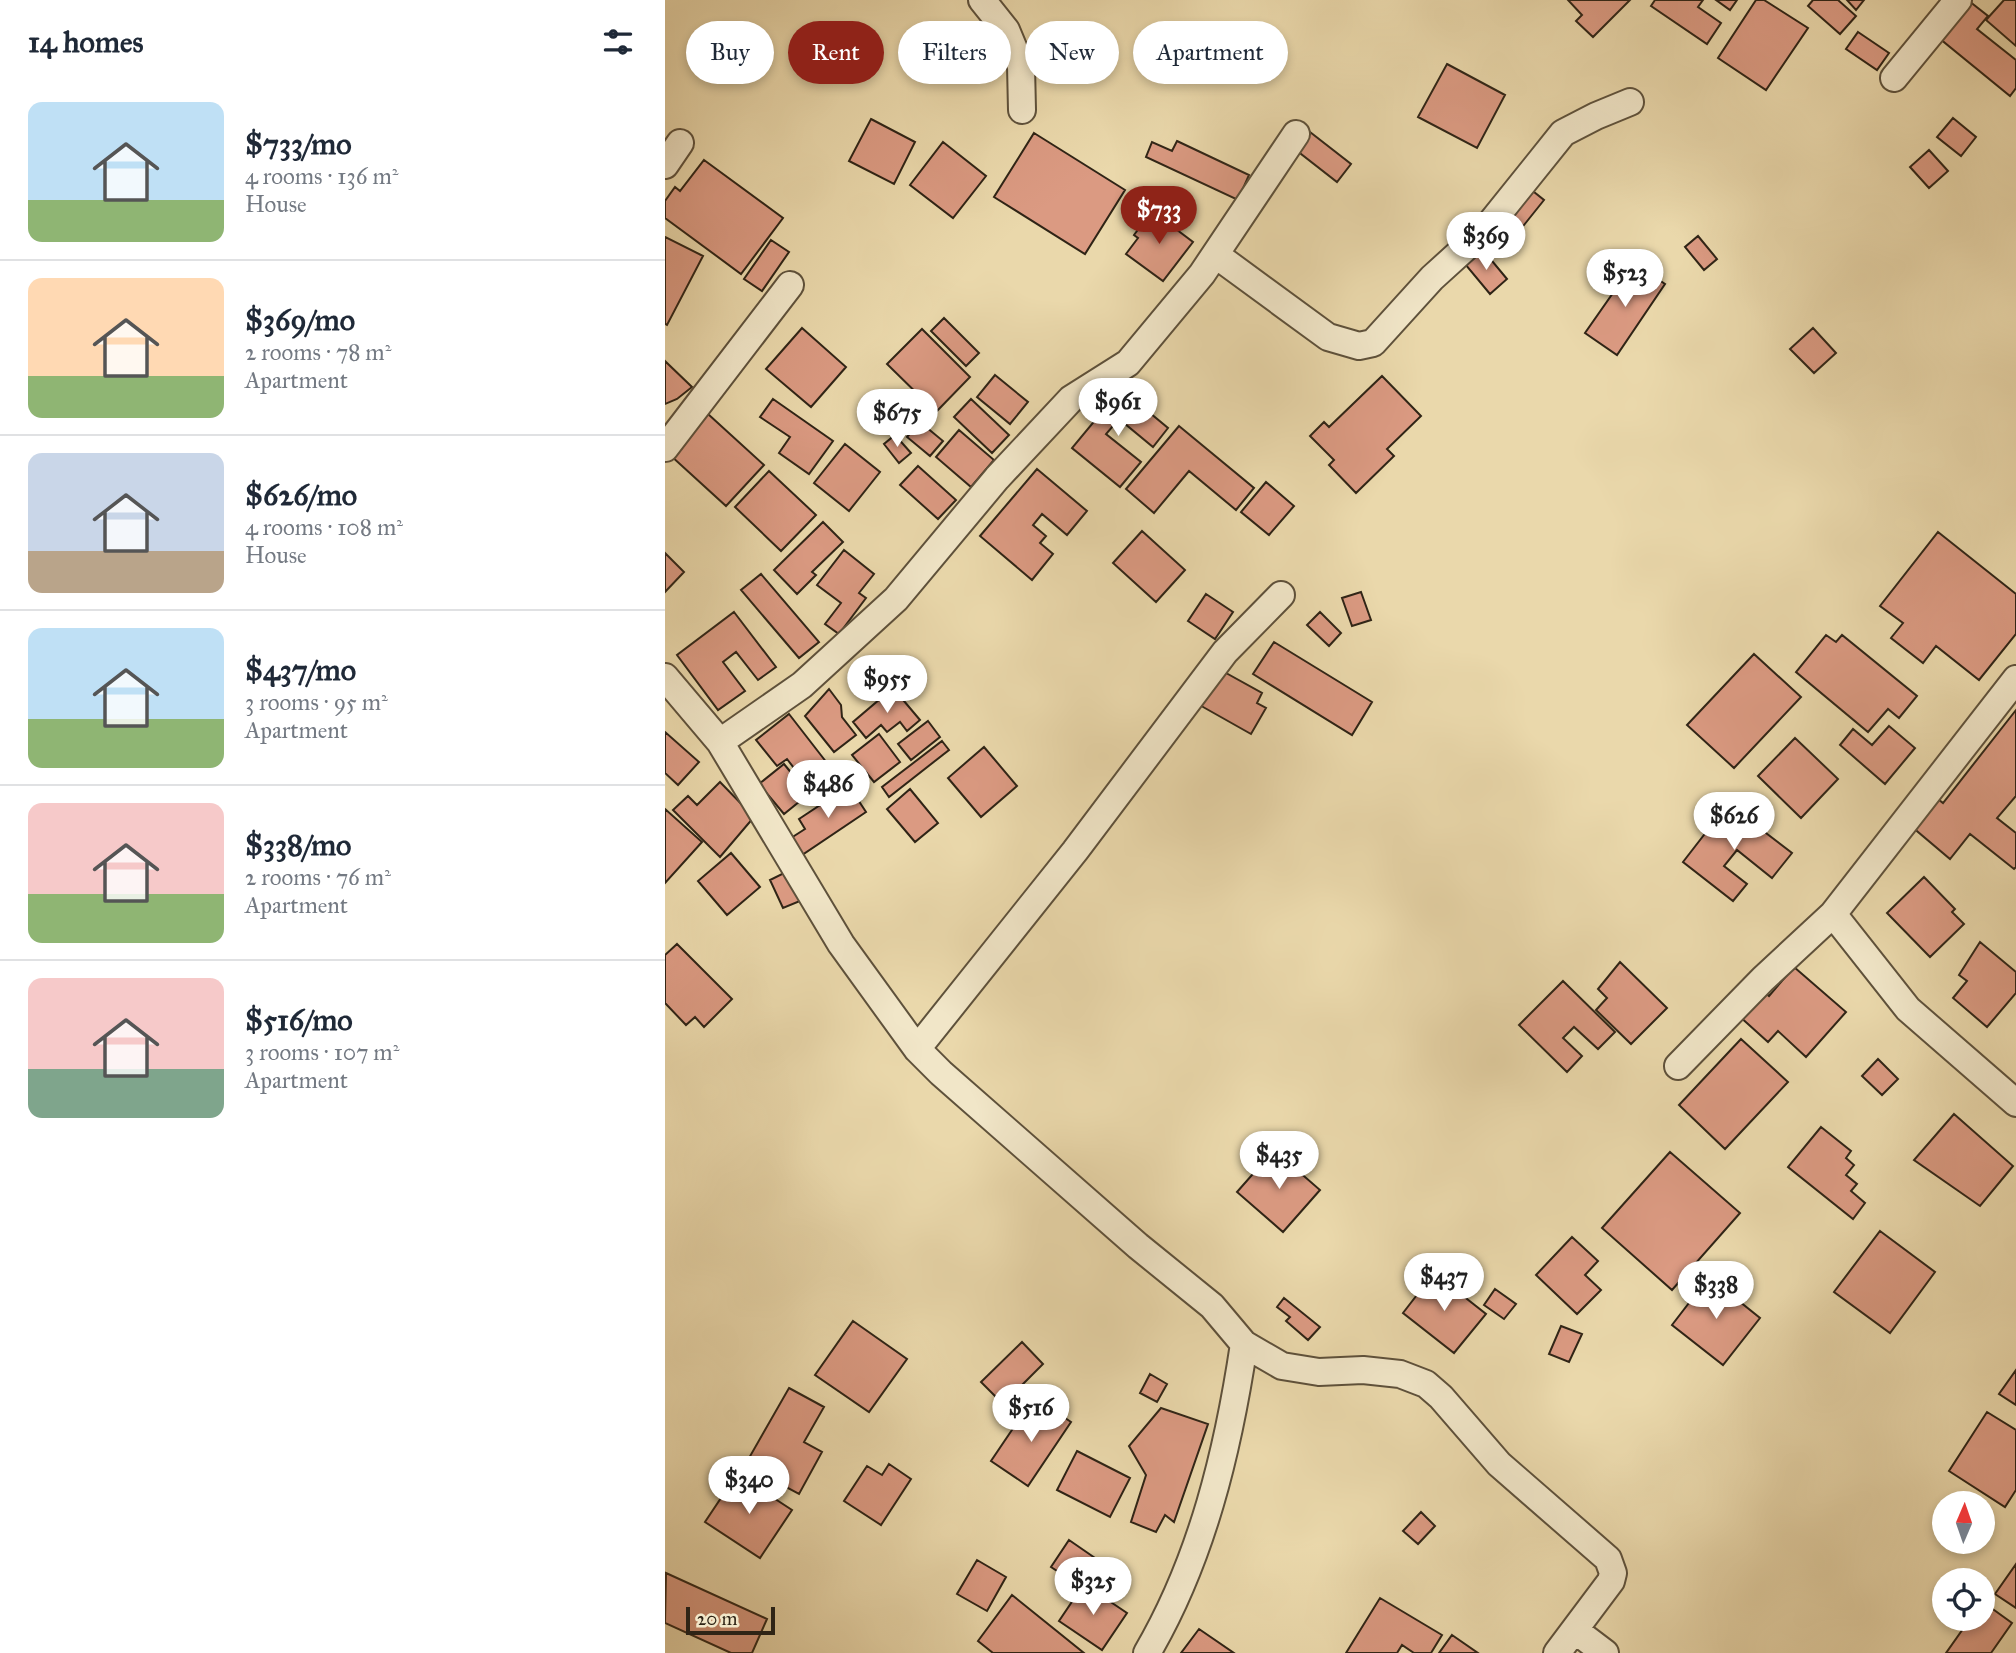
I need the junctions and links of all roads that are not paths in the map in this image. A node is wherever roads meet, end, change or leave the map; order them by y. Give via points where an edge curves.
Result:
1 (982, 0) edge
2 (1958, 0) edge
3 (1894, 78) dead end
4 (1630, 102) dead end
5 (1021, 110) dead end
6 (1296, 134) dead end
7 (680, 143) dead end
8 (665, 165) edge
9 (1216, 255) junction
10 (789, 285) dead end
11 (665, 448) edge
12 (1281, 595) dead end
13 (665, 677) edge
14 (2016, 679) edge
15 (720, 742) junction
16 (1833, 914) junction
17 (917, 1049) junction
18 (1678, 1066) dead end
19 (2016, 1103) edge
20 (1244, 1344) junction
21 (1576, 1631) junction
22 (1147, 1653) edge
23 (1557, 1653) edge
24 (1605, 1653) edge

1 - 5 street via 1006,30 1021,66
2 - 3 street
4 - 9 street via 1563,133 1486,229 1432,278 1373,343 1359,346 1328,337
6 - 9 street
7 - 8 street
9 - 15 street via 1128,363 1070,399 895,599 802,685
10 - 11 street
12 - 17 street via 1225,652
13 - 15 street
14 - 16 street
15 - 17 street via 841,944
16 - 18 street
16 - 19 street via 1908,1009
17 - 20 street via 1212,1306
20 - 21 street via 1282,1366 1319,1373 1363,1370 1400,1374 1426,1384 1499,1464 1612,1566 1612,1581
20 - 22 street via 1221,1468 1202,1530
21 - 23 street
21 - 24 street

